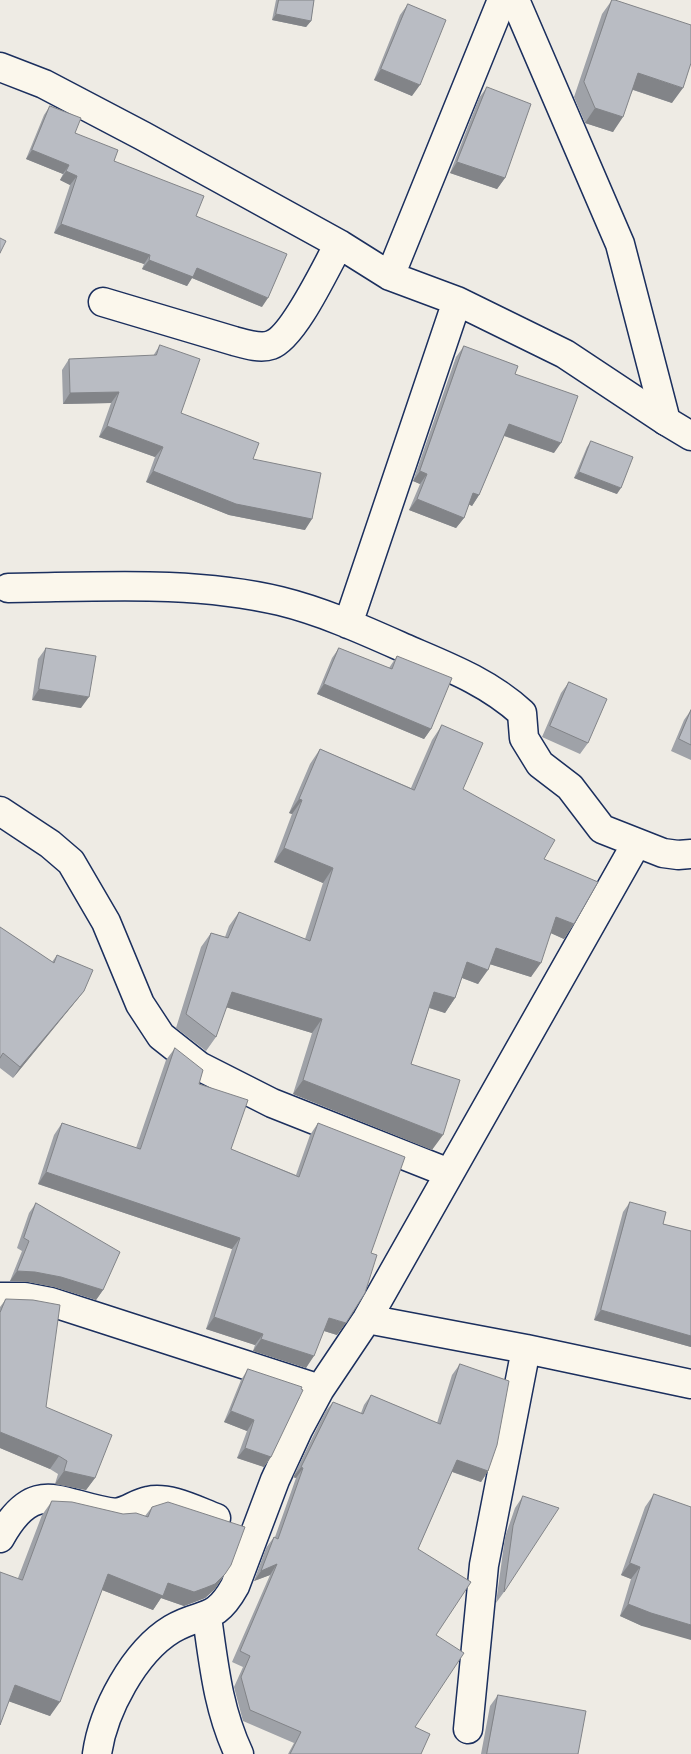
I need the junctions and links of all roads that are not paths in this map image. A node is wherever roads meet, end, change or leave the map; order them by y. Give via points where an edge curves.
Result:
1 (502, 0) edge
2 (515, 0) edge
3 (0, 67) edge
4 (339, 244) junction
5 (390, 276) junction
6 (457, 301) junction
7 (103, 302) dead end
8 (666, 421) junction
9 (691, 436) edge
10 (8, 588) dead end
11 (348, 624) junction
12 (0, 811) edge
13 (636, 844) junction
14 (691, 854) edge
15 (450, 1173) junction
16 (0, 1297) edge
17 (367, 1319) junction
18 (526, 1349) junction
19 (691, 1384) edge
20 (320, 1389) junction
21 (256, 1532) junction
22 (0, 1538) edge
23 (207, 1617) junction
24 (468, 1729) dead end
25 (97, 1754) edge
26 (239, 1754) edge

1 - 5 street
2 - 8 street via 620,244
3 - 4 street via 44,84
4 - 5 street
4 - 7 street via 295,322 284,337 271,345 255,346 234,341
5 - 6 street
6 - 8 street via 565,354
6 - 11 street
8 - 9 street
10 - 11 street via 160,587 220,591 280,601
11 - 13 street via 478,680 503,696 522,713 524,738 540,764 570,787 602,829
12 - 15 street via 71,862 106,922 140,1004 162,1036 199,1066 272,1103
13 - 14 street via 678,856
13 - 15 street
15 - 17 street
16 - 20 street via 51,1302
17 - 18 street
17 - 20 street
18 - 19 street
18 - 24 street via 484,1565
20 - 21 street via 275,1480
21 - 22 street via 160,1500 148,1501 116,1514 51,1497 33,1501 18,1513
21 - 23 street via 227,1602
23 - 25 street via 173,1629 139,1661 119,1690
23 - 26 street via 219,1702

